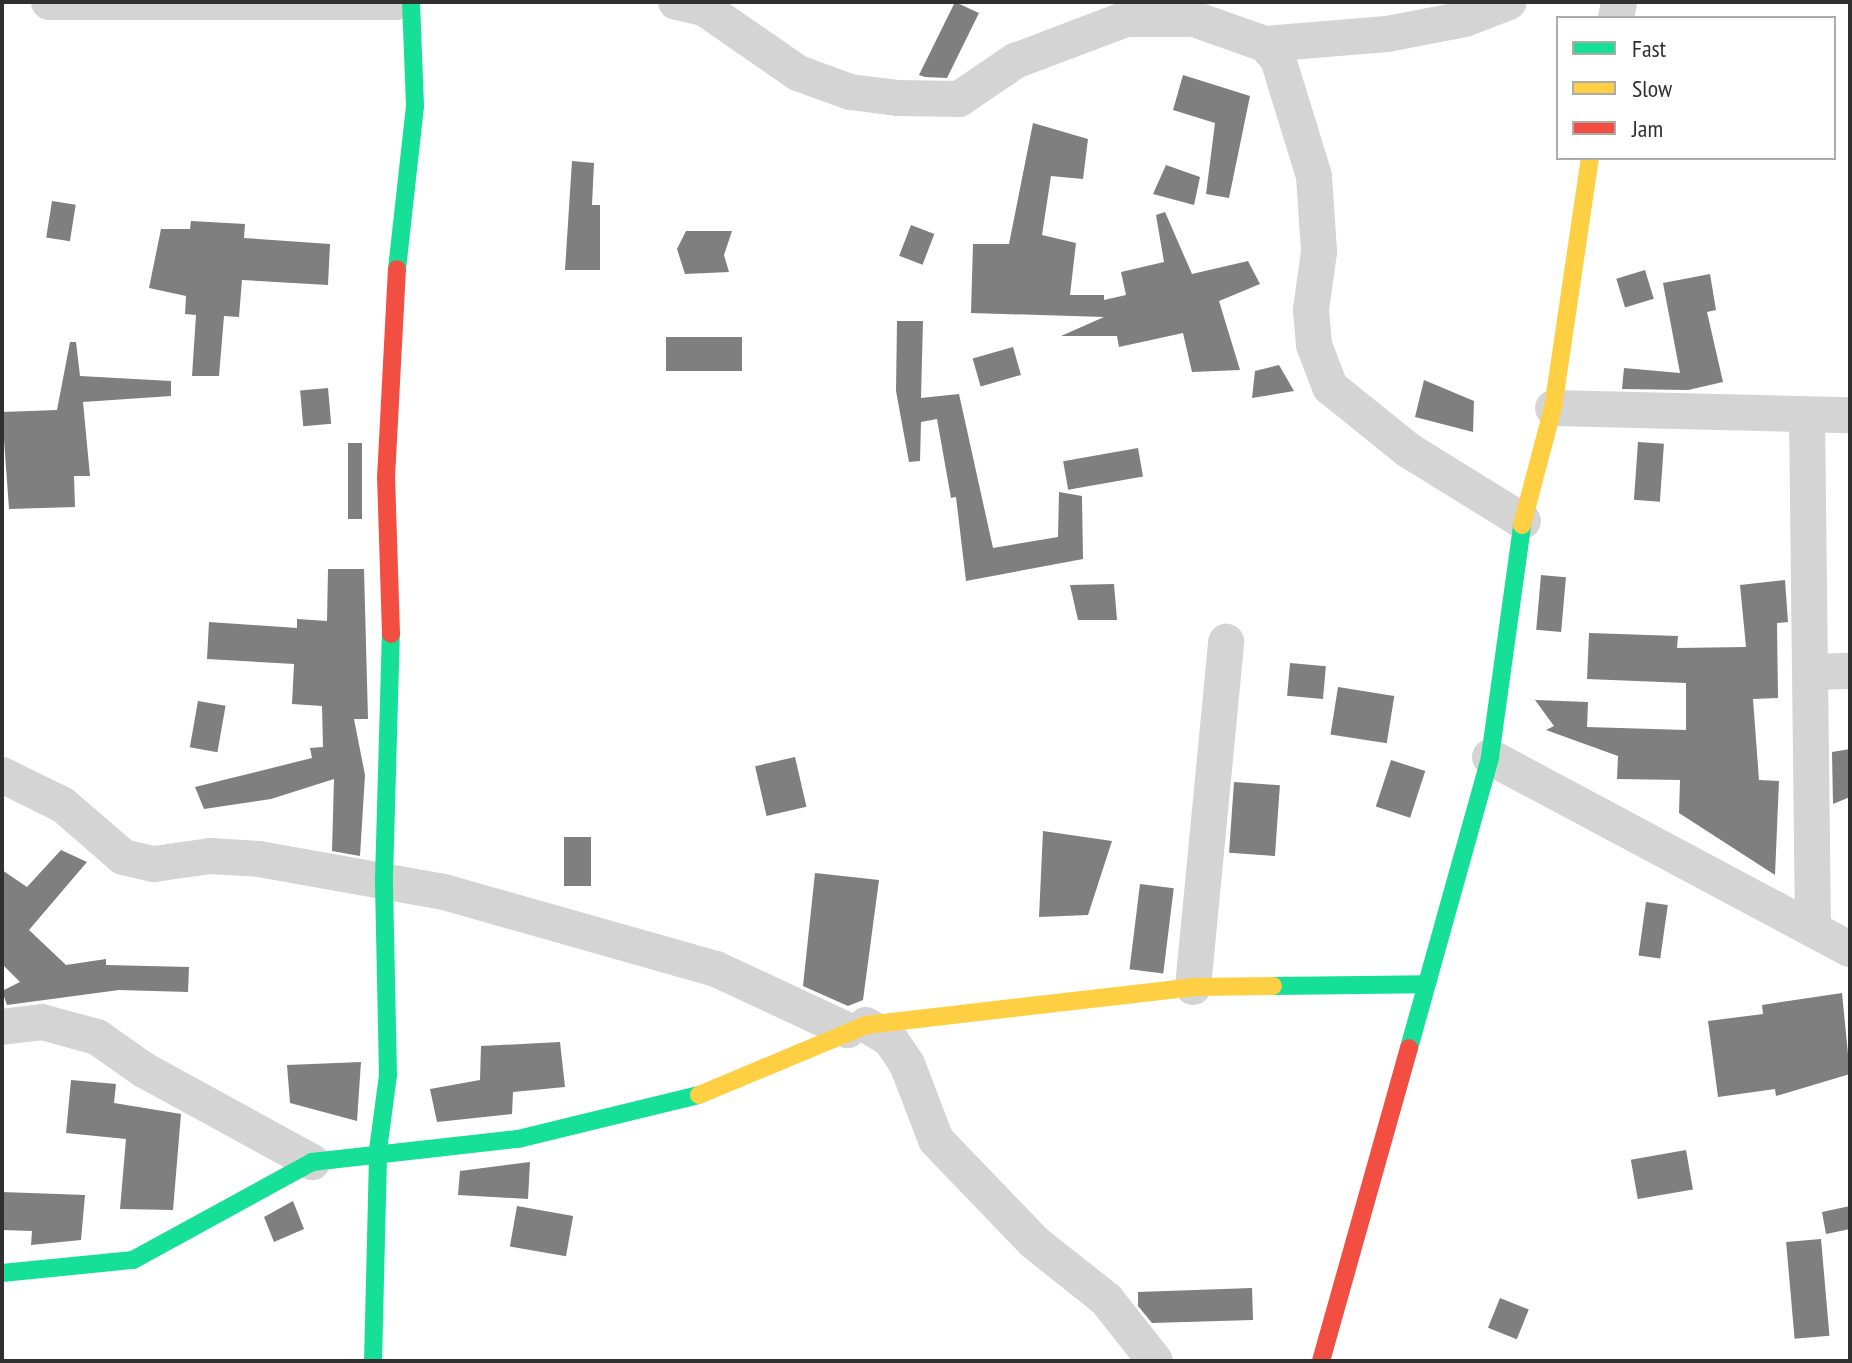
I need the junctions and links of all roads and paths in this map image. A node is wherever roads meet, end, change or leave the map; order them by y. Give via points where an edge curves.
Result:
1 (49, 2) edge
2 (396, 2) edge
3 (411, 2) edge
4 (676, 2) edge
5 (1509, 2) edge
6 (1265, 44) junction
7 (1590, 160) edge
8 (1553, 408) junction
9 (1807, 415) junction
10 (1850, 415) edge
11 (1523, 521) junction
12 (1226, 642) dead end
13 (1832, 671) edge
14 (1490, 757) junction
15 (2, 775) edge
16 (384, 879) junction
17 (1813, 925) junction
18 (1850, 949) edge
19 (1426, 984) junction
20 (1193, 987) junction
21 (2, 1027) edge
22 (857, 1028) junction
23 (378, 1150) junction
24 (312, 1162) junction
25 (2, 1273) edge
26 (373, 1361) edge
27 (1155, 1361) edge
28 (1321, 1361) edge

1 - 2 street
3 - 16 street via 415,106 392,319 387,462 393,716
4 - 6 street via 704,8 798,73 850,92 897,98 959,99 1015,61 1126,19 1194,19
5 - 6 street via 1465,19 1387,34
6 - 11 street via 1278,59 1314,176 1319,252 1311,310 1314,345 1330,387 1397,442
7 - 8 street via 1570,263
8 - 9 street
8 - 11 street
9 - 10 street
9 - 13 street
11 - 14 street
12 - 20 street
13 - 17 street
14 - 17 street
14 - 19 street
15 - 16 street via 63,805 123,857 154,864 210,856 259,859
16 - 22 street via 716,969
16 - 23 street via 388,1075
17 - 18 street
19 - 20 street
19 - 28 street
20 - 22 street
21 - 24 street via 42,1022 97,1037 144,1070
22 - 23 street via 751,1078 656,1110 518,1139
22 - 27 street via 890,1039 907,1064 936,1140 1034,1242 1106,1299
23 - 24 street
23 - 26 street
24 - 25 street via 133,1260

